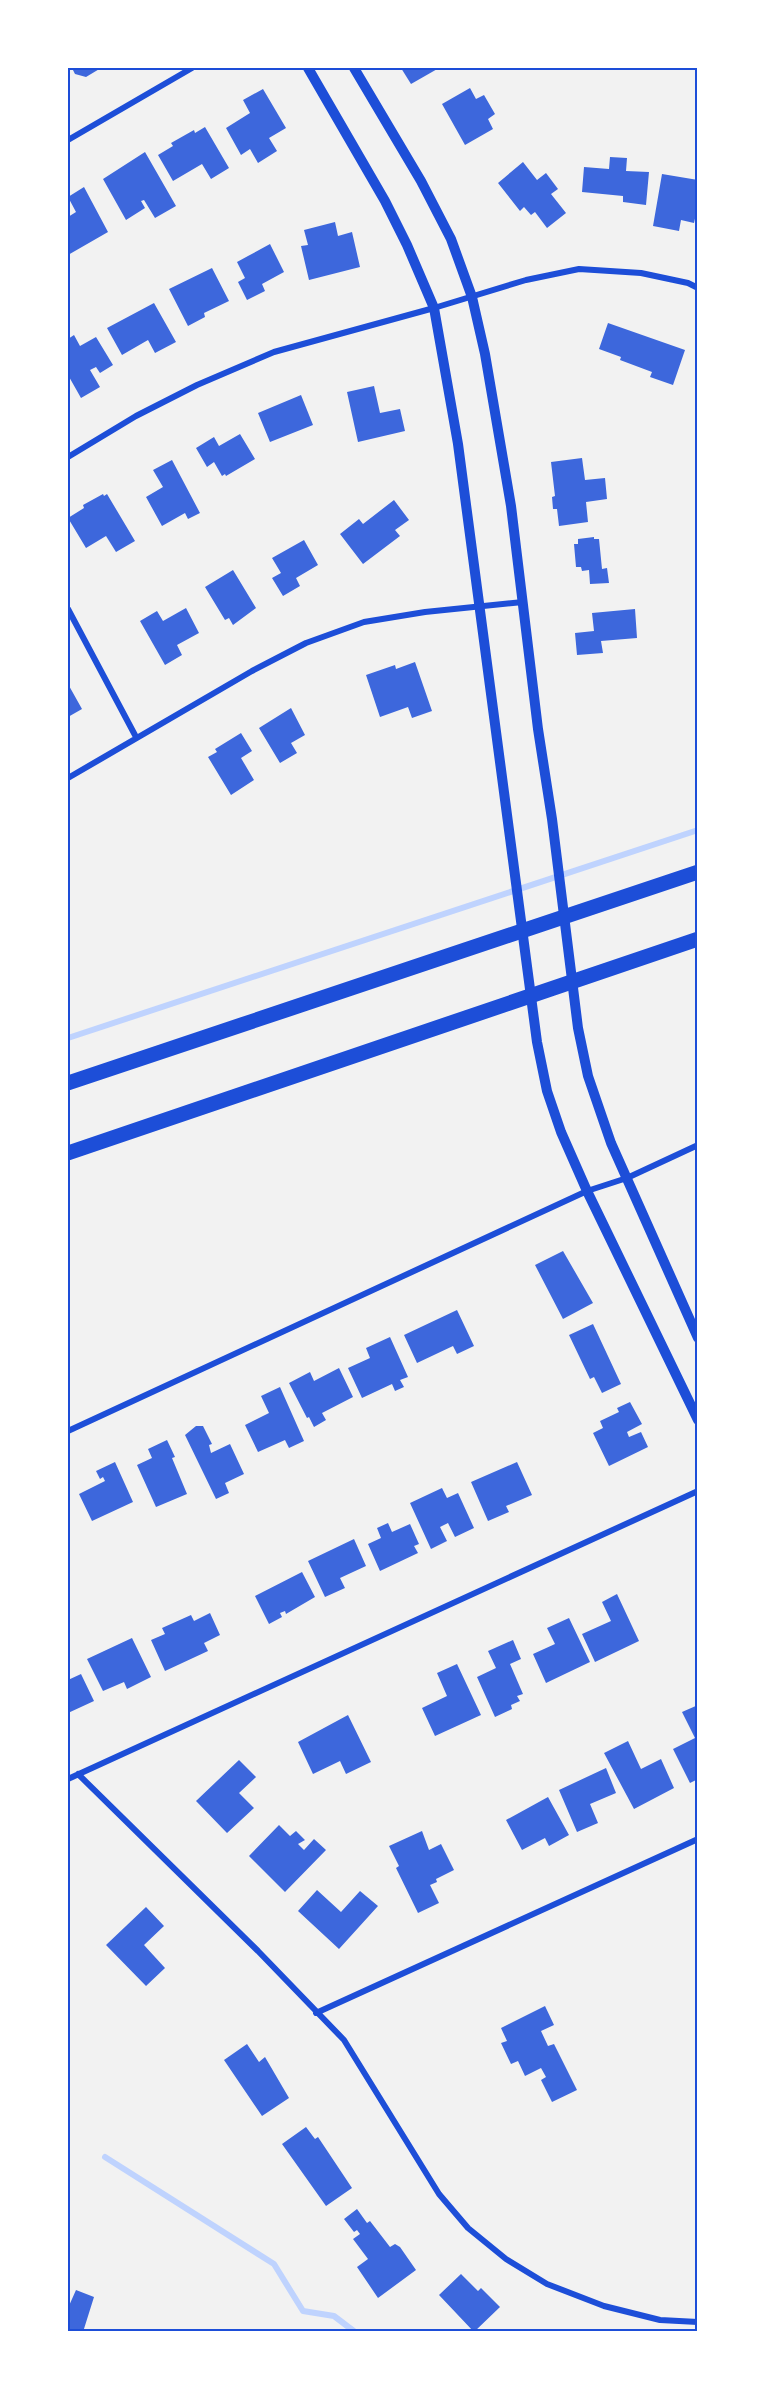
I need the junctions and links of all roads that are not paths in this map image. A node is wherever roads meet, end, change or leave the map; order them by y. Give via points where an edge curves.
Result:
1 (192, 68) edge
2 (308, 68) edge
3 (354, 68) edge
4 (68, 141) edge
5 (698, 288) edge
6 (472, 297) junction
7 (434, 308) junction
8 (68, 457) edge
9 (523, 602) junction
10 (480, 606) junction
11 (68, 609) edge
12 (136, 737) junction
13 (68, 778) edge
14 (698, 872) edge
15 (698, 939) edge
16 (68, 1082) edge
17 (163, 1121) junction
18 (698, 1145) edge
19 (68, 1153) edge
20 (68, 1161) edge
21 (627, 1178) junction
22 (587, 1191) junction
23 (698, 1338) edge
24 (698, 1420) edge
25 (68, 1431) edge
26 (698, 1491) edge
27 (78, 1774) junction
28 (68, 1779) edge
29 (698, 1839) edge
30 (316, 2013) junction
31 (698, 2322) edge

1 - 4 street
2 - 7 street via 385,201
3 - 6 street via 451,238
5 - 6 street via 641,273 579,269
6 - 7 street
6 - 9 street via 498,426
7 - 8 street via 274,352 136,416
7 - 10 street
9 - 10 street
9 - 21 street via 578,1028 588,1076
10 - 12 street via 364,622 306,643
10 - 22 street via 537,1042 547,1091
11 - 12 street
12 - 13 street
14 - 16 highway
15 - 17 highway
17 - 19 highway
17 - 20 highway
18 - 21 street
21 - 22 street
21 - 23 street
22 - 24 street
22 - 25 street
26 - 27 street
27 - 28 street
27 - 30 street
29 - 30 street
30 - 31 street via 344,2040 439,2194 468,2228 506,2259 547,2284 604,2306 660,2320

